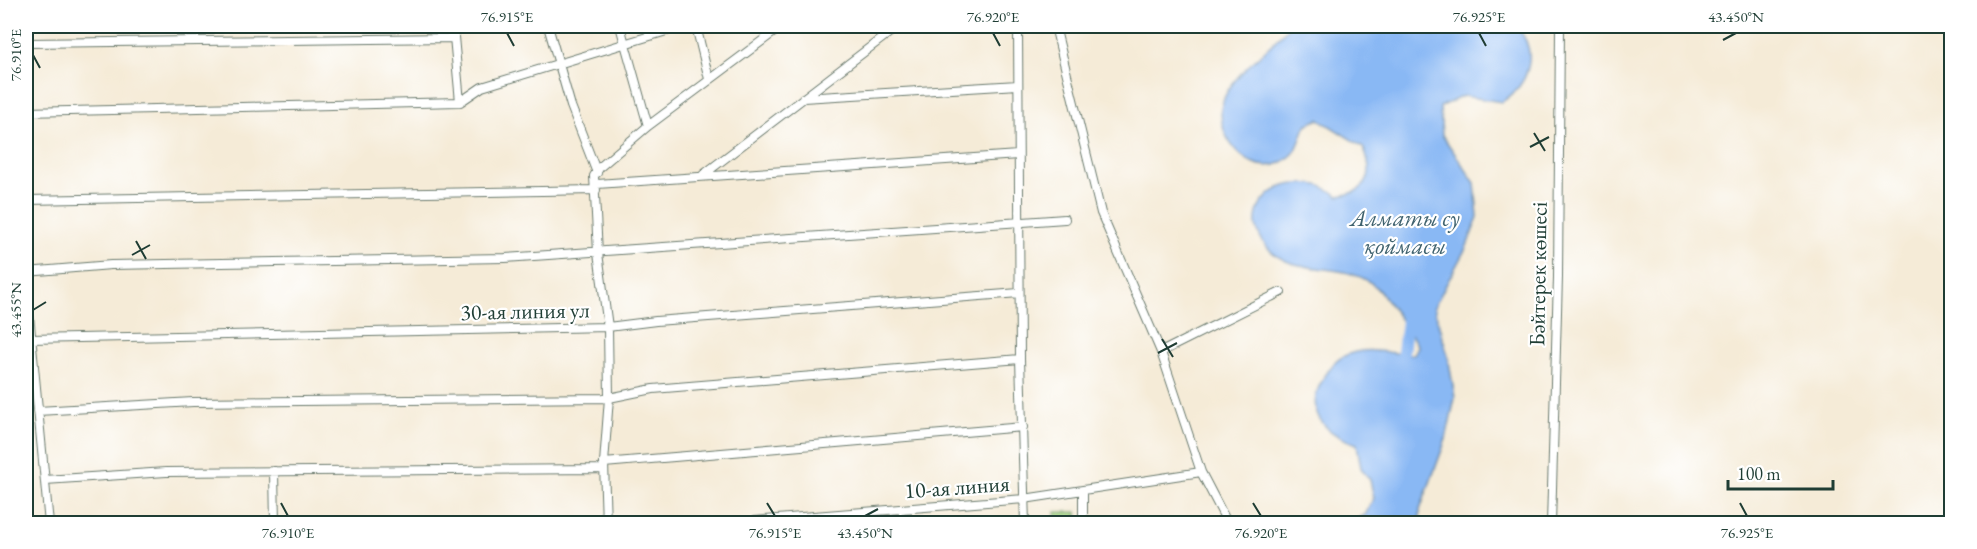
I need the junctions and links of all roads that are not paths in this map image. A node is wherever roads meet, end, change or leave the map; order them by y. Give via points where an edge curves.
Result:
1 (453, 26) edge
2 (548, 26) edge
3 (620, 26) edge
4 (683, 26) edge
5 (696, 26) edge
6 (898, 26) edge
7 (1018, 26) edge
8 (1055, 26) edge
9 (1560, 26) edge
10 (777, 27) edge
11 (454, 39) junction
12 (625, 42) junction
13 (26, 43) edge
14 (558, 65) junction
15 (709, 79) junction
16 (1018, 85) junction
17 (802, 98) junction
18 (460, 102) junction
19 (26, 112) edge
20 (648, 126) junction
21 (1018, 155) junction
22 (597, 173) junction
23 (703, 175) junction
24 (596, 187) junction
25 (26, 200) edge
26 (1065, 219) dead end
27 (1020, 223) junction
28 (598, 254) junction
29 (26, 272) edge
30 (26, 283) edge
31 (1281, 292) dead end
32 (1019, 293) junction
33 (608, 327) junction
34 (29, 336) edge
35 (1161, 352) junction
36 (1020, 359) junction
37 (609, 398) junction
38 (38, 411) junction
39 (1023, 427) junction
40 (604, 466) junction
41 (274, 471) junction
42 (1201, 472) junction
43 (45, 480) junction
44 (1083, 490) junction
45 (1024, 500) junction
46 (49, 524) edge
47 (275, 524) edge
48 (606, 524) edge
49 (714, 524) edge
50 (1025, 524) edge
51 (1083, 524) edge
52 (1228, 524) edge
53 (1551, 524) edge

1 - 11 street
2 - 14 street
3 - 12 street
4 - 12 street
5 - 15 street
6 - 17 street
7 - 16 street
8 - 35 street via 1101,213
9 - 53 street, Бәйтерек көшесі
10 - 15 street
11 - 13 street
11 - 18 street
12 - 14 street
12 - 20 street
14 - 18 street via 482,87
14 - 22 street
15 - 20 street
16 - 17 street
16 - 21 street
17 - 23 street
18 - 19 street
20 - 22 street
21 - 23 street
21 - 27 street
22 - 24 street
23 - 24 street
24 - 25 street
24 - 28 street
26 - 27 street
27 - 28 street
27 - 32 street
28 - 29 street via 111,265
28 - 33 street
30 - 34 street
31 - 35 street
32 - 33 street, 30-ая линия ул
32 - 36 street
33 - 34 street, 30-ая линия ул
33 - 37 street
34 - 38 street
35 - 42 street
36 - 37 street via 653,389
36 - 39 street
37 - 38 street via 193,402
37 - 40 street
38 - 43 street
39 - 40 street
39 - 45 street
40 - 41 street
40 - 48 street
41 - 43 street via 166,472
41 - 47 street
42 - 44 street, 10-ая линия
42 - 52 street
43 - 46 street
44 - 45 street, 10-ая линия
44 - 51 street
45 - 49 street, 10-ая линия
45 - 50 street

